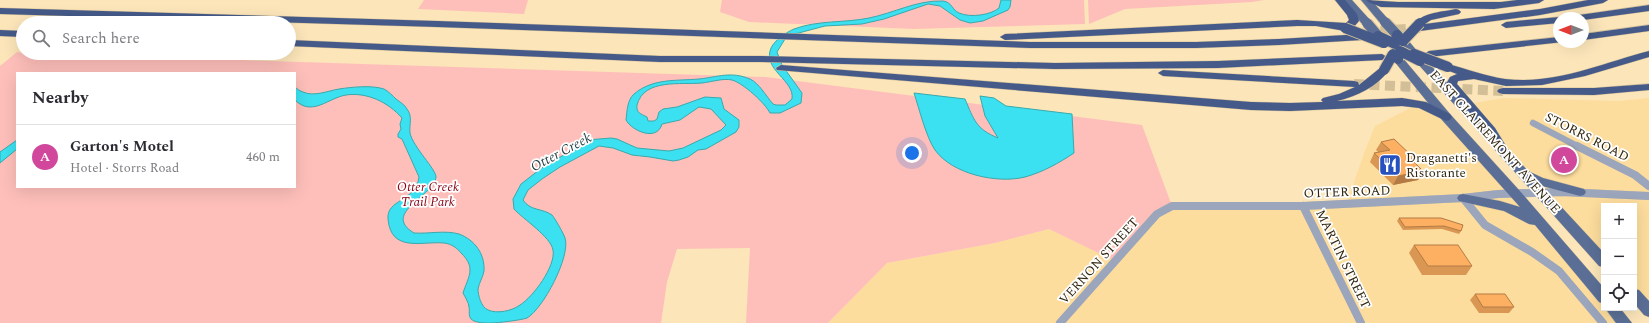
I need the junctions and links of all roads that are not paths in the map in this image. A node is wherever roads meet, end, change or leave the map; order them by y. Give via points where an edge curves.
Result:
1 (1340, 0) edge
2 (1347, 0) edge
3 (1366, 0) edge
4 (1371, 0) edge
5 (1539, 0) edge
6 (1603, 0) edge
7 (1501, 5) junction
8 (1649, 8) edge
9 (0, 11) edge
10 (187, 16) edge
11 (1589, 16) edge
12 (296, 19) edge
13 (1553, 20) edge
14 (1418, 28) junction
15 (1649, 28) edge
16 (1343, 29) junction
17 (0, 33) edge
18 (16, 34) edge
19 (1377, 35) joint
20 (1589, 36) edge
21 (1362, 37) tunnel mouth
22 (848, 39) junction
23 (1553, 41) edge
24 (296, 43) edge
25 (1167, 45) junction
26 (1396, 47) junction
27 (1429, 54) dead end
28 (1649, 54) edge
29 (1382, 57) dead end
30 (1421, 62) junction
31 (820, 66) junction
32 (1056, 66) junction
33 (1479, 78) junction
34 (1354, 84) tunnel mouth
35 (1649, 87) edge
36 (1503, 91) tunnel mouth
37 (1226, 104) junction
38 (1446, 117) junction
39 (1533, 124) dead end
40 (1503, 151) junction
41 (1520, 170) junction
42 (1649, 186) edge
43 (1580, 192) junction
44 (1514, 193) junction
45 (1541, 193) junction
46 (1649, 196) edge
47 (1463, 198) junction
48 (1304, 206) junction
49 (1157, 214) joint
50 (1548, 232) junction
51 (1601, 259) edge
52 (1601, 294) edge
53 (1637, 297) edge
54 (1615, 311) edge
55 (1649, 311) edge
56 (1060, 323) edge
57 (1361, 323) edge
58 (1604, 323) edge
59 (1625, 323) edge

1 - 16 highway via 1352,14 1354,22
2 - 19 main road, bridge
3 - 26 main road, EAST CLAIREMONT AVENUE, bridge via 1385,22
4 - 7 highway via 1392,5
5 - 7 highway
6 - 14 highway via 1540,12
7 - 14 highway via 1435,16 1424,20
8 - 11 highway
9 - 10 highway
12 - 22 highway
13 - 14 highway
14 - 26 highway, bridge
15 - 20 highway
16 - 22 highway via 1297,23 1042,36
16 - 25 highway
16 - 26 highway, bridge
17 - 18 highway
19 - 26 highway, bridge
21 - 25 highway
22 - 25 highway via 1000,45
23 - 27 highway
24 - 31 highway
26 - 30 highway, bridge
26 - 37 highway, bridge via 1384,70 1368,85 1333,99
26 - 38 main road, EAST CLAIREMONT AVENUE via 1409,72
28 - 33 highway via 1552,81 1524,83
29 - 32 highway via 1238,64
30 - 33 highway, bridge via 1448,67
30 - 40 main road, EAST CLAIREMONT AVENUE
31 - 32 highway
31 - 37 highway via 1011,88
32 - 34 highway
33 - 40 highway via 1457,77 1451,84 1491,131
35 - 36 highway via 1562,92
37 - 38 highway via 1290,107 1402,102 1422,105
38 - 44 main road, EAST CLAIREMONT AVENUE
39 - 42 street, STORRS ROAD via 1635,175
40 - 41 main road, EAST CLAIREMONT AVENUE
41 - 43 main road via 1539,181
41 - 45 main road, EAST CLAIREMONT AVENUE
43 - 45 street
43 - 46 street
44 - 45 street, OTTER ROAD
44 - 47 street, OTTER ROAD
44 - 50 main road, EAST CLAIREMONT AVENUE
45 - 51 main road, EAST CLAIREMONT AVENUE
47 - 48 street, OTTER ROAD
47 - 50 main road via 1516,211
47 - 58 street via 1485,225 1559,271
48 - 49 street, OTTER ROAD via 1172,206
48 - 57 street, MARTIN STREET
49 - 56 street, VERNON STREET
50 - 52 main road, EAST CLAIREMONT AVENUE
53 - 55 main road
54 - 59 main road

